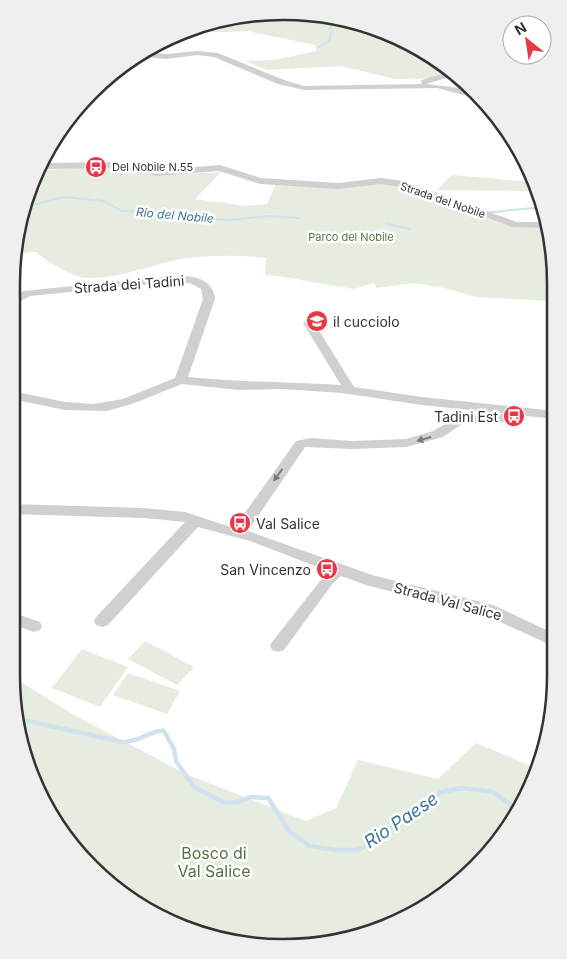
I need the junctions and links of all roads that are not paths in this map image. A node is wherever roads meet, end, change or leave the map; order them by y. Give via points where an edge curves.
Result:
1 (151, 55) edge
2 (445, 75) edge
3 (452, 80) edge
4 (428, 86) junction
5 (463, 91) edge
6 (468, 95) edge
7 (48, 166) edge
8 (540, 225) edge
9 (20, 297) edge
10 (313, 320) dead end
11 (182, 380) junction
12 (350, 390) junction
13 (20, 397) edge
14 (547, 415) edge
15 (547, 416) edge
16 (20, 509) edge
17 (195, 521) junction
18 (239, 532) junction
19 (338, 570) junction
20 (102, 620) dead end
21 (20, 621) edge
22 (34, 626) dead end
23 (547, 637) edge
24 (278, 646) dead end

1 - 4 street via 210,59 242,65 304,88
2 - 4 street via 424,81
3 - 4 street
4 - 5 street
4 - 6 street
7 - 8 street, Strada del Nobile via 120,165 157,172 220,168 260,181 338,186 388,182 411,186 516,225
9 - 11 street, Strada dei Tadini via 28,293 172,279 194,280 207,287 210,293
10 - 12 street via 311,326
11 - 12 street via 239,386 282,384
11 - 13 street via 119,405 98,408
12 - 14 street
15 -> 18 street via 463,419 438,434 400,444 306,442 298,448
16 - 17 street, Strada Val Salice via 175,514
17 - 18 street, Strada Val Salice
17 - 20 street
18 - 19 street, Strada Val Salice
19 - 23 street, Strada Val Salice via 487,609
19 - 24 street
21 - 22 street

